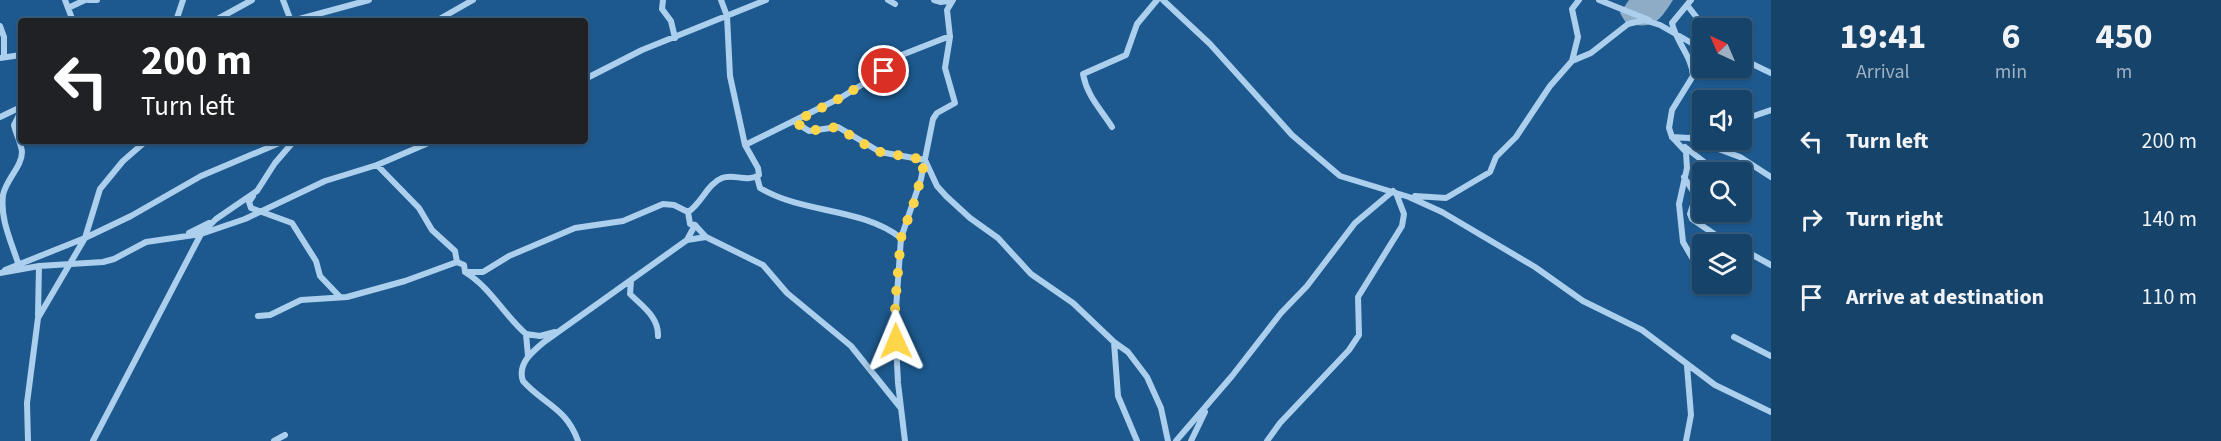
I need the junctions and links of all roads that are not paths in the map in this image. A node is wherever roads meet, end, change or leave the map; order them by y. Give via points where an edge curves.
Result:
1 (65, 0) edge
2 (87, 0) edge
3 (97, 0) edge
4 (183, 0) edge
5 (252, 0) edge
6 (283, 0) edge
7 (369, 0) edge
8 (473, 0) edge
9 (663, 0) edge
10 (721, 0) edge
11 (766, 0) edge
12 (888, 0) edge
13 (934, 0) edge
14 (953, 0) edge
15 (1157, 0) edge
16 (1163, 0) edge
17 (1580, 0) edge
18 (1599, 0) edge
19 (1689, 3) edge
20 (894, 4) dead end
21 (724, 7) junction
22 (68, 8) junction
23 (736, 11) junction
24 (727, 16) junction
25 (72, 18) edge
26 (177, 18) edge
27 (219, 18) edge
28 (290, 18) edge
29 (302, 18) edge
30 (441, 18) edge
31 (1699, 18) edge
32 (1655, 23) junction
33 (0, 26) edge
34 (1674, 34) junction
35 (950, 36) junction
36 (675, 38) junction
37 (1692, 44) edge
38 (18, 55) edge
39 (2, 58) edge
40 (1572, 61) junction
41 (1752, 64) edge
42 (1771, 73) edge
43 (588, 77) edge
44 (18, 110) edge
45 (1771, 110) edge
46 (18, 116) edge
47 (0, 117) edge
48 (1752, 117) edge
49 (795, 122) junction
50 (1112, 128) dead end
51 (18, 136) edge
52 (1672, 137) junction
53 (1692, 137) edge
54 (1689, 138) junction
55 (1680, 143) junction
56 (21, 144) edge
57 (143, 144) edge
58 (277, 144) edge
59 (291, 144) edge
60 (427, 144) edge
61 (745, 145) junction
62 (925, 160) junction
63 (1704, 162) edge
64 (377, 165) junction
65 (757, 177) junction
66 (1684, 177) junction
67 (1771, 177) edge
68 (257, 190) junction
69 (1394, 192) junction
70 (262, 210) junction
71 (688, 212) junction
72 (216, 219) junction
73 (695, 225) junction
74 (201, 234) junction
75 (1715, 234) edge
76 (186, 235) junction
77 (706, 237) junction
78 (85, 238) junction
79 (901, 238) junction
80 (687, 240) junction
81 (1752, 255) edge
82 (1692, 258) edge
83 (457, 262) junction
84 (18, 263) junction
85 (71, 263) junction
86 (1771, 265) edge
87 (39, 266) junction
88 (465, 272) junction
89 (0, 273) edge
90 (631, 280) junction
91 (340, 297) junction
92 (258, 316) dead end
93 (38, 318) junction
94 (561, 330) junction
95 (526, 334) junction
96 (658, 336) dead end
97 (1734, 337) dead end
98 (1114, 342) junction
99 (528, 356) junction
100 (1771, 356) edge
101 (1687, 366) junction
102 (1207, 406) junction
103 (900, 407) junction
104 (1771, 412) edge
105 (285, 435) dead end
106 (28, 441) edge
107 (93, 441) edge
108 (274, 441) edge
109 (578, 441) edge
110 (905, 441) edge
111 (1137, 441) edge
112 (1168, 441) edge
113 (1176, 441) edge
114 (1191, 441) edge
115 (1267, 441) edge
116 (1686, 441) edge

1 - 22 street
2 - 3 street
2 - 22 street
4 - 26 street
5 - 27 street
6 - 28 street
7 - 29 street
8 - 30 street
9 - 36 street via 662,9 671,21
10 - 21 street
11 - 23 street
12 - 20 street
13 - 14 street
14 - 35 street via 947,13
15 - 50 street via 1137,24 1125,56 1083,74 1086,92
16 - 69 street via 1327,167 1346,179
17 - 40 street via 1572,9 1578,37
18 - 32 street
19 - 31 street
19 - 34 street via 1672,23
21 - 23 street
21 - 24 street
22 - 25 street
23 - 24 street
24 - 36 street
24 - 61 street via 730,76
32 - 34 street
32 - 40 street via 1644,21 1624,27 1592,52
33 - 39 street via 4,37
34 - 37 street
34 - 52 street via 1689,55 1693,69 1690,82 1672,110
35 - 49 street via 899,56 889,68
35 - 62 street via 945,73 955,103 933,119
36 - 43 street
38 - 39 street
40 - 69 street via 1485,176 1446,198
41 - 42 street
44 - 47 street
45 - 48 street
46 - 51 street via 14,125
49 - 61 street
49 - 62 street via 809,131 837,127 875,151
52 - 54 street
52 - 55 street
53 - 54 street
54 - 67 street via 1740,157
55 - 63 street
55 - 66 street via 1686,156
56 - 84 street via 21,157 6,180 2,198
57 - 78 street via 100,189
58 - 78 street via 201,177
59 - 68 street
60 - 64 street
61 - 65 street via 758,168
62 - 79 street
62 - 98 street via 946,196 998,238 1031,274 1078,307
64 - 70 street via 326,181
64 - 83 street via 455,251
65 - 71 street via 718,180 702,202
65 - 79 street via 760,188 768,193 878,224
66 - 75 street via 1696,196 1692,219
66 - 82 street via 1679,204 1683,242
68 - 70 street via 249,202 251,208
68 - 72 street
69 - 101 street via 1442,212 1535,267 1583,301 1639,328
69 - 102 street via 1351,228
69 - 115 street via 1404,214 1402,226 1360,291 1359,335
70 - 74 street
70 - 91 street via 292,223 316,261 320,276
71 - 73 street via 690,224
71 - 88 street via 663,204 622,221 575,228 509,256 483,272
72 - 74 street
72 - 76 street
73 - 77 street
73 - 80 street
74 - 76 street
74 - 107 street
76 - 85 street via 146,242 103,262
77 - 80 street
77 - 103 street via 763,265 787,293 851,345
78 - 84 street
78 - 85 street
79 - 103 street via 895,314
80 - 90 street
81 - 86 street
83 - 88 street via 464,265
83 - 91 street via 405,281
84 - 89 street
85 - 87 street
85 - 93 street
87 - 89 street
87 - 93 street
88 - 95 street via 481,282
90 - 94 street
90 - 96 street via 630,294 652,317
91 - 92 street via 301,300 270,315
93 - 106 street via 27,403
94 - 95 street via 540,336
94 - 99 street
95 - 99 street
97 - 100 street
98 - 111 street via 1118,396
98 - 112 street via 1128,352 1147,377 1161,408
99 - 109 street via 522,367 525,384 561,412
101 - 104 street via 1723,390
101 - 116 street via 1691,408
102 - 113 street
102 - 114 street
103 - 110 street
105 - 108 street

